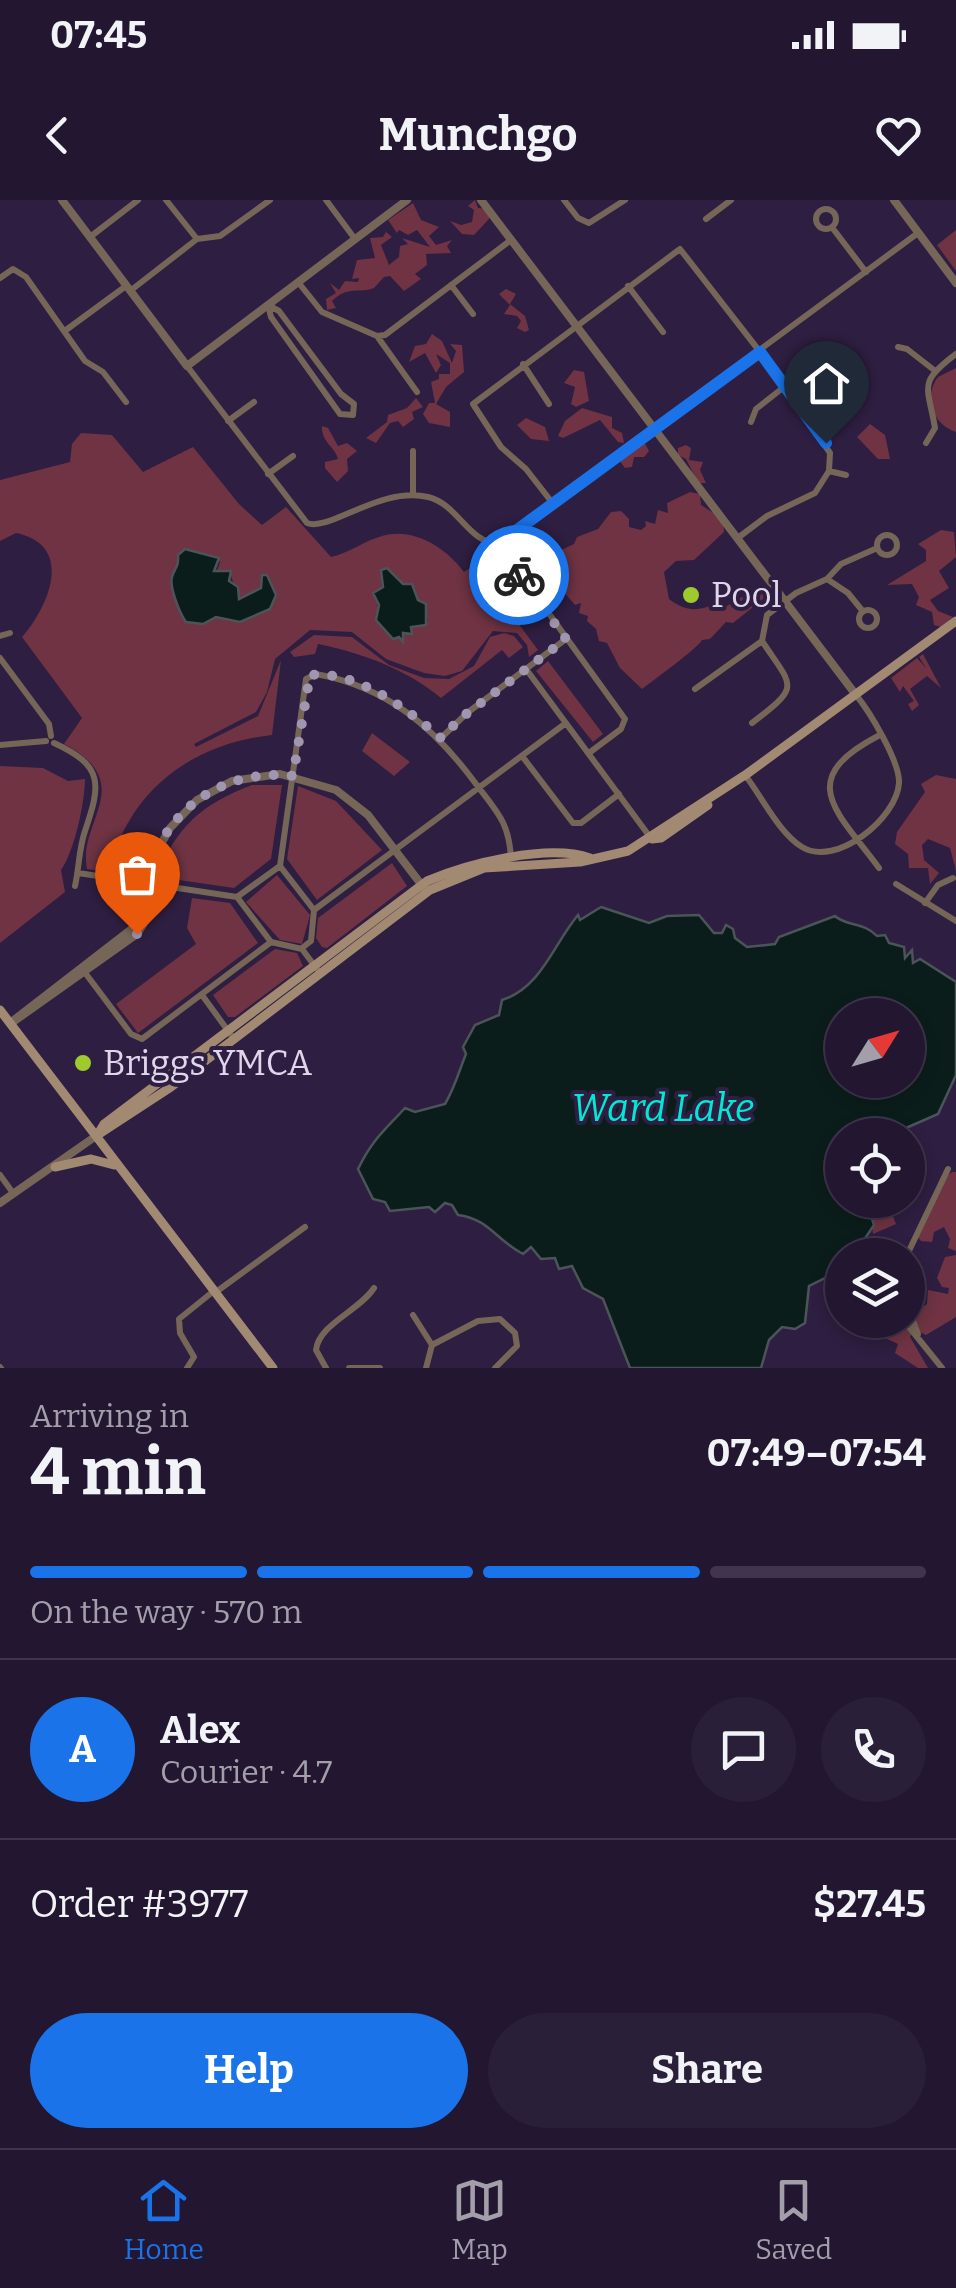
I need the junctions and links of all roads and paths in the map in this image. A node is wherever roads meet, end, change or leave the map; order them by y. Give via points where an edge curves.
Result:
1 (62, 200) edge
2 (166, 200) edge
3 (270, 200) edge
4 (326, 200) edge
5 (407, 200) edge
6 (480, 200) edge
7 (564, 200) edge
8 (625, 200) edge
9 (731, 200) edge
10 (894, 200) edge
11 (134, 201) edge
12 (706, 219) dead end
13 (834, 230) dead end
14 (918, 233) junction
15 (90, 237) junction
16 (197, 239) junction
17 (355, 239) junction
18 (511, 240) junction
19 (866, 272) junction
20 (0, 278) edge
21 (298, 282) junction
22 (956, 283) edge
23 (451, 284) junction
24 (628, 286) junction
25 (128, 288) junction
26 (268, 305) junction
27 (473, 314) dead end
28 (576, 325) junction
29 (66, 330) junction
30 (663, 332) dead end
31 (376, 336) junction
32 (898, 347) dead end
33 (760, 352) junction
34 (956, 354) edge
35 (523, 364) junction
36 (187, 366) junction
37 (934, 370) junction
38 (784, 388) junction
39 (417, 392) dead end
40 (126, 402) dead end
41 (254, 402) dead end
42 (548, 404) dead end
43 (228, 421) junction
44 (751, 422) dead end
45 (655, 431) junction
46 (926, 443) dead end
47 (413, 451) dead end
48 (293, 456) dead end
49 (830, 471) junction
50 (268, 474) junction
51 (846, 475) dead end
52 (413, 495) junction
53 (554, 505) junction
54 (738, 537) junction
55 (498, 544) junction
56 (875, 549) dead end
57 (826, 579) junction
58 (785, 602) junction
59 (862, 609) dead end
60 (956, 621) edge
61 (10, 633) dead end
62 (0, 636) edge
63 (566, 639) junction
64 (762, 640) junction
65 (0, 658) edge
66 (526, 670) junction
67 (695, 689) dead end
68 (856, 695) junction
69 (752, 722) dead end
70 (566, 723) junction
71 (878, 736) junction
72 (441, 738) junction
73 (50, 740) junction
74 (0, 745) edge
75 (589, 753) junction
76 (522, 756) junction
77 (745, 775) junction
78 (293, 776) junction
79 (479, 788) junction
80 (619, 794) junction
81 (857, 837) junction
82 (652, 839) junction
83 (396, 850) junction
84 (511, 860) junction
85 (280, 866) junction
86 (879, 868) dead end
87 (78, 873) junction
88 (952, 878) dead end
89 (147, 884) junction
90 (896, 884) dead end
91 (75, 886) dead end
92 (424, 888) junction
93 (237, 896) junction
94 (925, 903) junction
95 (314, 910) junction
96 (956, 921) edge
97 (271, 942) junction
98 (311, 942) junction
99 (302, 949) junction
100 (328, 963) junction
101 (83, 970) junction
102 (318, 971) junction
103 (202, 994) junction
104 (0, 1010) edge
105 (10, 1024) junction
106 (231, 1035) junction
107 (96, 1136) junction
108 (55, 1167) junction
109 (121, 1169) junction
110 (948, 1169) dead end
111 (0, 1175) edge
112 (13, 1194) junction
113 (0, 1203) edge
114 (305, 1227) dead end
115 (915, 1238) edge
116 (374, 1288) dead end
117 (215, 1291) junction
118 (413, 1315) dead end
119 (920, 1338) edge
120 (432, 1345) junction
121 (187, 1368) edge
122 (273, 1368) edge
123 (326, 1368) edge
124 (349, 1368) edge
125 (380, 1368) edge
126 (426, 1368) edge
127 (495, 1368) edge
128 (942, 1368) edge

1 - 15 street
2 - 16 street
3 - 16 street via 220,236
4 - 17 street
5 - 17 street
6 - 18 street
7 - 8 street via 589,223
9 - 12 street
10 - 14 street
11 - 15 street
13 - 19 street
14 - 19 street
14 - 22 street
15 - 25 street
16 - 25 street
17 - 21 street
18 - 23 street
18 - 28 street
19 - 33 street
20 - 29 street via 19,270
21 - 26 street
21 - 31 street via 322,312
23 - 27 street
23 - 31 street
24 - 28 street
24 - 30 street
24 - 33 street via 680,250
25 - 29 street
25 - 36 street
26 - 26 street via 340,414 351,416 354,404
26 - 36 street
28 - 35 street
28 - 45 street
29 - 40 street via 85,361
31 - 39 street
32 - 37 street
33 - 38 street
33 - 45 street
34 - 37 street
35 - 42 street
35 - 53 street via 473,404 500,447
36 - 43 street
37 - 46 street via 926,391 935,428
38 - 44 street via 756,409
38 - 49 street via 826,443
41 - 43 street
43 - 50 street
45 - 53 street
45 - 54 street
47 - 52 street
48 - 50 street
49 - 51 street
49 - 54 street via 815,493
50 - 52 street via 311,525 324,526 370,501
52 - 55 street via 446,504 478,538
53 - 55 street
54 - 58 street
55 - 63 street
56 - 57 street
57 - 58 street
57 - 59 street
58 - 64 street via 762,623
58 - 68 street
60 - 68 main road
61 - 62 street
63 - 66 street
63 - 75 street via 625,718 621,729
64 - 67 street
64 - 69 street via 790,688
65 - 73 street via 49,724
66 - 70 street
66 - 72 street
68 - 71 street
68 - 77 main road
70 - 75 street
70 - 76 street
71 - 81 street via 896,763 898,790 888,812
71 - 81 street via 843,756 830,776 831,799
72 - 78 street via 386,698 310,675
72 - 79 street
73 - 74 street
73 - 87 street via 82,758 96,783
75 - 80 street
76 - 79 street
76 - 80 street via 573,823
77 - 81 street via 807,850 830,852
77 - 82 main road
78 - 83 street via 352,800
78 - 85 street
78 - 89 street via 247,777 197,800 164,836
79 - 83 street
79 - 84 street via 510,830
80 - 82 street
81 - 86 street
82 - 84 main road via 590,858
83 - 92 street
83 - 95 street
84 - 92 main road
85 - 93 street
85 - 95 street
87 - 89 street
87 - 91 street
88 - 94 street via 938,884
89 - 93 street
89 - 101 street via 137,922
90 - 94 street
92 - 100 main road
93 - 97 street
94 - 96 street
95 - 98 street
97 - 99 street
97 - 103 street
98 - 99 street
98 - 100 street
99 - 102 street
100 - 102 main road
101 - 103 street via 138,1039
101 - 105 street
102 - 106 main road
103 - 106 street
104 - 105 main road
105 - 107 main road
106 - 107 main road
107 - 108 street
107 - 109 main road
108 - 109 main road via 91,1158
108 - 112 street
109 - 117 main road
110 - 115 street
111 - 112 street
112 - 113 street
114 - 117 street
116 - 123 street via 320,1336 316,1350
117 - 121 street via 180,1319 194,1357
117 - 122 main road
118 - 120 street
119 - 128 street
120 - 126 street
120 - 127 street via 478,1321 500,1319 515,1333 517,1346
124 - 125 street

